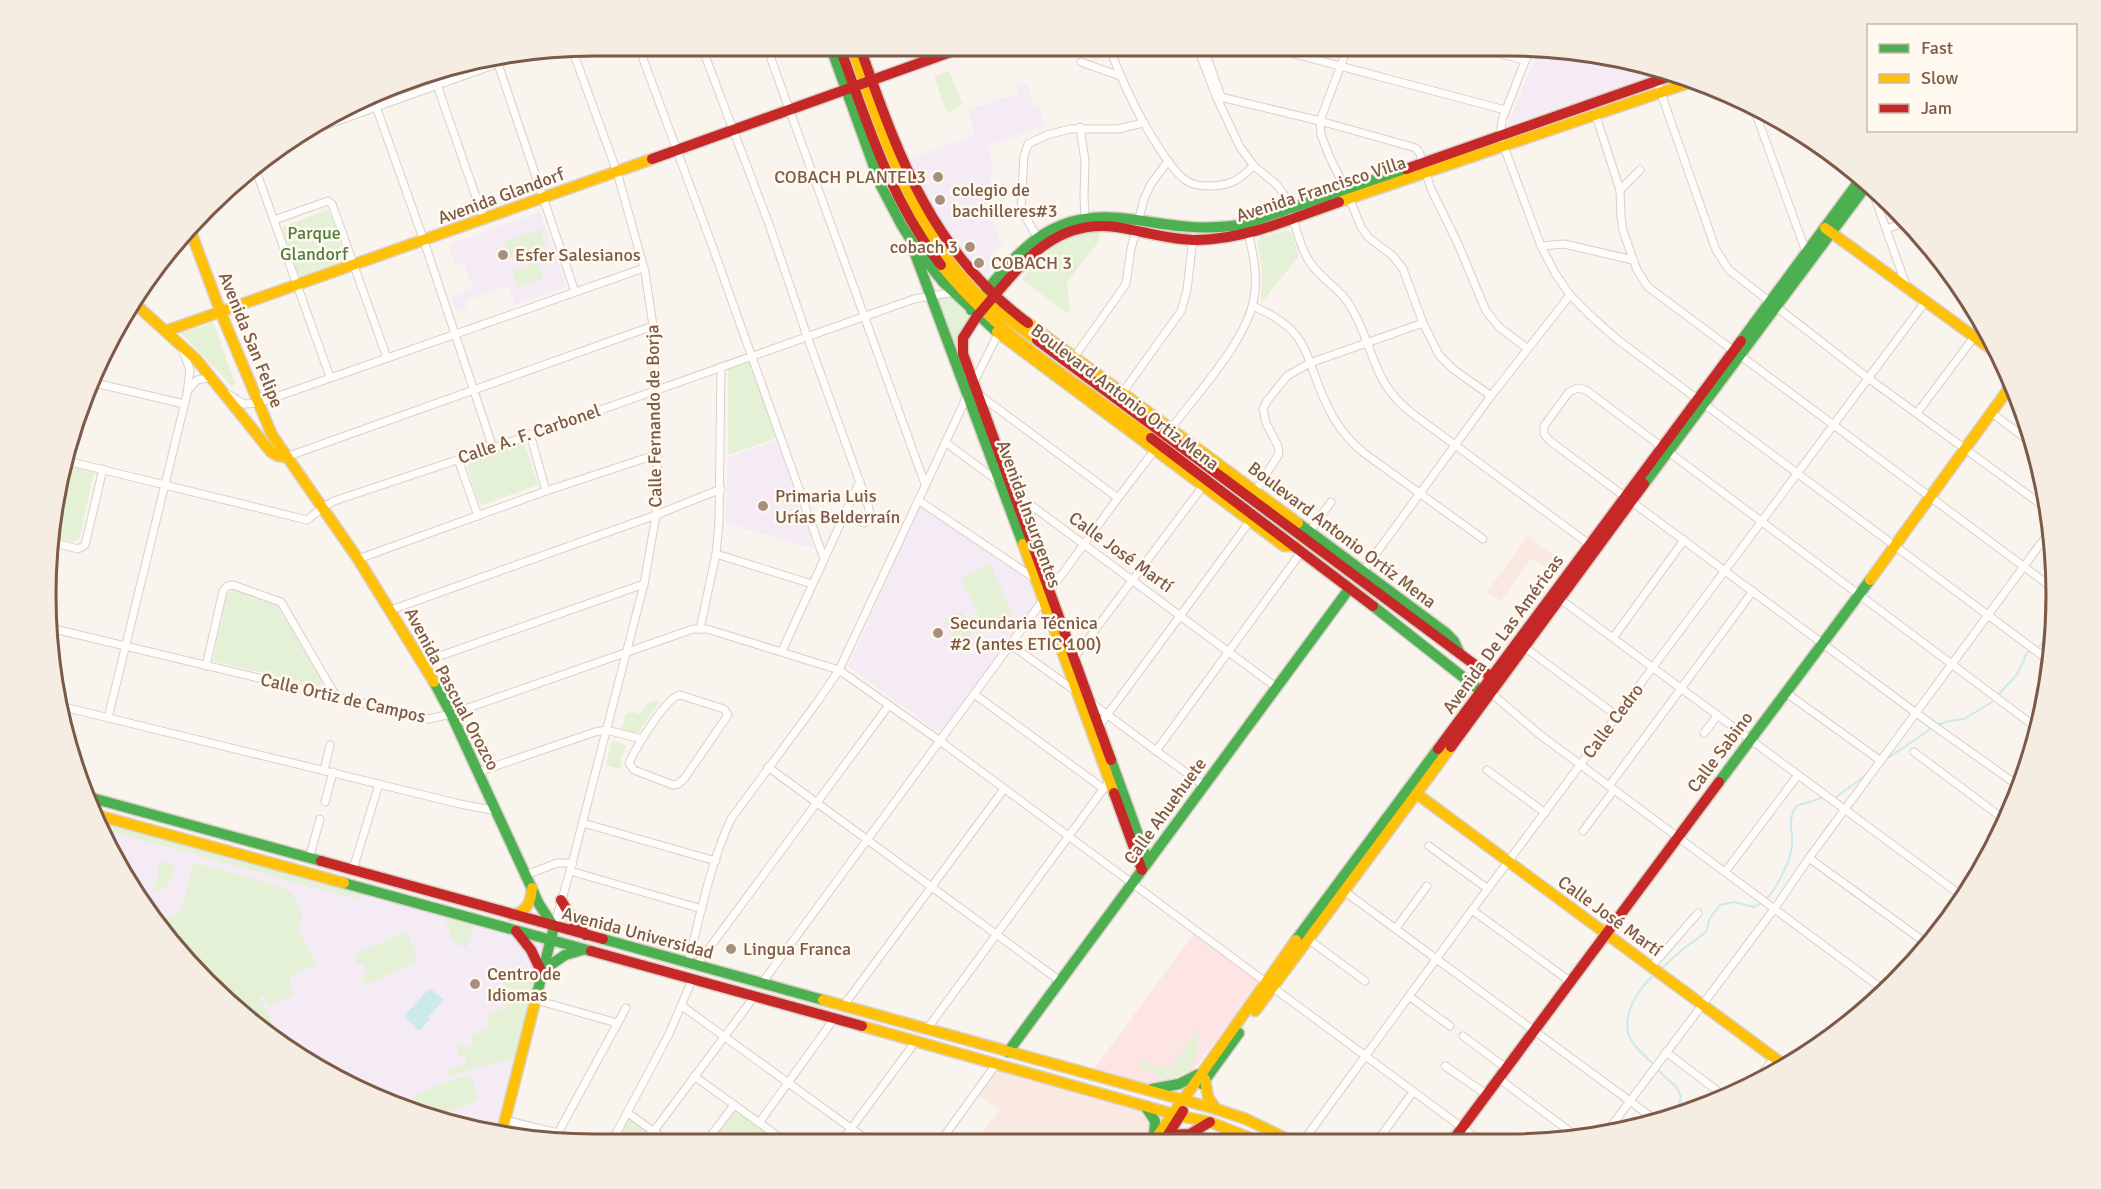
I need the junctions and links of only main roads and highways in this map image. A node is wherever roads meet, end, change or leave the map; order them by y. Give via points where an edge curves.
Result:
1 (838, 56) edge
2 (844, 56) edge
3 (852, 56) edge
4 (859, 56) edge
5 (927, 56) edge
6 (1668, 81) edge
7 (1678, 83) edge
8 (859, 85) junction
9 (1659, 87) junction
10 (1857, 185) edge
11 (1863, 190) edge
12 (1137, 225) junction
13 (1828, 230) junction
14 (192, 235) edge
15 (908, 236) junction
16 (977, 297) junction
17 (1773, 304) junction
18 (139, 307) edge
19 (221, 313) junction
20 (166, 331) junction
21 (1983, 344) edge
22 (973, 391) junction
23 (2006, 393) edge
24 (1163, 440) junction
25 (286, 456) junction
26 (1254, 494) junction
27 (1299, 549) junction
28 (1361, 574) junction
29 (1040, 579) junction
30 (1349, 589) junction
31 (1046, 597) junction
32 (1474, 663) junction
33 (1464, 678) junction
34 (1495, 680) junction
35 (1486, 692) junction
36 (1109, 782) junction
37 (1417, 794) junction
38 (96, 799) edge
39 (104, 817) edge
40 (1145, 866) junction
41 (532, 888) junction
42 (562, 897) road end
43 (512, 915) junction
44 (554, 927) junction
45 (515, 931) junction
46 (1606, 934) junction
47 (586, 936) junction
48 (550, 941) junction
49 (582, 950) junction
50 (543, 971) junction
51 (1270, 985) junction
52 (1008, 1052) junction
53 (1777, 1060) edge
54 (1203, 1076) junction
55 (1145, 1090) junction
56 (1186, 1101) junction
57 (1145, 1106) junction
58 (1216, 1109) junction
59 (1177, 1115) junction
60 (1210, 1122) junction
61 (504, 1126) edge
62 (1154, 1134) edge
63 (1160, 1134) edge
64 (1168, 1134) edge
65 (1190, 1134) edge
66 (1240, 1134) edge
67 (1277, 1134) edge
68 (1458, 1134) edge

1 - 8 main road
2 - 8 main road, Boulevard Antonio Ortiz Mena
3 - 8 main road, Boulevard Antonio Ortiz Mena
4 - 8 main road
5 - 8 main road, Avenida Glandorf
6 - 9 main road, Avenida Francisco Villa
7 - 9 main road, Avenida Francisco Villa
8 - 15 main road via 881,186
8 - 16 main road, Boulevard Antonio Ortiz Mena via 908,195 932,236
8 - 19 main road, Avenida Glandorf
9 - 12 main road, Avenida Francisco Villa via 1246,229 1193,234
10 - 13 main road, Avenida De Las Américas
11 - 13 main road, Avenida De Las Américas
12 - 16 main road, Avenida Francisco Villa via 1078,227 1063,233
12 - 16 main road, Avenida Francisco Villa via 1115,216 1086,216 1063,222 1036,237
13 - 17 main road, Avenida De Las Américas
13 - 17 main road, Avenida De Las Américas via 1806,252
13 - 21 main road
14 - 19 main road, Avenida San Felipe
15 - 16 main road via 924,259
15 - 22 main road, Avenida Insurgentes
16 - 22 main road, Avenida Insurgentes via 962,342
16 - 24 main road, Boulevard Antonio Ortiz Mena
16 - 24 main road via 1075,356 1123,392
16 - 24 main road via 998,334
17 - 34 main road, Avenida De Las Américas
18 - 20 main road, Avenida Pascual Orozco
19 - 20 main road, Avenida Glandorf
19 - 25 main road, Avenida San Felipe via 272,435
20 - 25 main road, Avenida Pascual Orozco via 212,377 271,452
22 - 29 main road, Avenida Insurgentes via 1014,493
22 - 29 main road, Avenida Insurgentes via 1000,482
23 - 46 main road, Calle Sabino
24 - 26 main road, Boulevard Antonio Ortiz Mena
24 - 27 main road, Boulevard Antonio Ortiz Mena
24 - 27 main road via 1203,486 1284,546
25 - 41 main road, Avenida Pascual Orozco via 423,662
26 - 28 main road, Boulevard Antonio Ortiz Mena
26 - 28 main road, Boulevard Antonio Ortíz Mena via 1310,531
27 - 30 main road, Boulevard Antonio Ortiz Mena
28 - 32 main road, Boulevard Antonio Ortiz Mena
29 - 31 main road, Avenida Insurgentes
30 - 33 main road, Boulevard Antonio Ortiz Mena
30 - 40 main road, Calle Ahuehuete
31 - 36 main road, Avenida Insurgentes
31 - 36 main road, Avenida Insurgentes via 1099,726
32 - 33 main road via 1472,672
32 - 34 main road, Boulevard Antonio Ortiz Mena
33 - 35 main road, Boulevard Antonio Ortiz Mena
34 - 35 main road, Avenida De Las Américas
35 - 37 main road, Avenida De Las Américas
35 - 51 main road, Avenida De Las Américas
36 - 40 main road, Avenida Insurgentes
37 - 46 main road, Calle José Martí
37 - 51 main road, Avenida De Las Américas
38 - 43 main road, Avenida Universidad
39 - 45 main road, Avenida Universidad
40 - 52 main road, Calle Ahuehuete
41 - 43 main road via 527,909
41 - 44 main road, Avenida Pascual Orozco
42 - 47 main road
43 - 44 main road, Avenida Universidad
44 - 47 main road, Avenida Universidad
44 - 48 main road
45 - 48 main road, Avenida Universidad
45 - 50 main road
46 - 53 main road, Calle José Martí
46 - 68 main road, Calle Sabino
47 - 52 main road, Avenida Universidad
48 - 49 main road, Avenida Universidad
48 - 50 main road
49 - 50 main road via 565,955
49 - 57 main road, Avenida Universidad
50 - 61 main road
51 - 54 main road, Avenida De Las Américas
52 - 55 main road, Avenida Universidad
54 - 55 main road
54 - 56 main road, Avenida De Las Américas
54 - 58 main road via 1208,1097
55 - 56 main road, Avenida Universidad
56 - 58 main road, Avenida Universidad
56 - 59 main road, Avenida De Las Américas
57 - 59 main road, Avenida Universidad
57 - 62 main road via 1155,1121
58 - 67 main road, Avenida Universidad
59 - 60 main road, Avenida Universidad
59 - 63 main road
59 - 64 main road
60 - 65 main road
60 - 66 main road, Avenida Universidad

